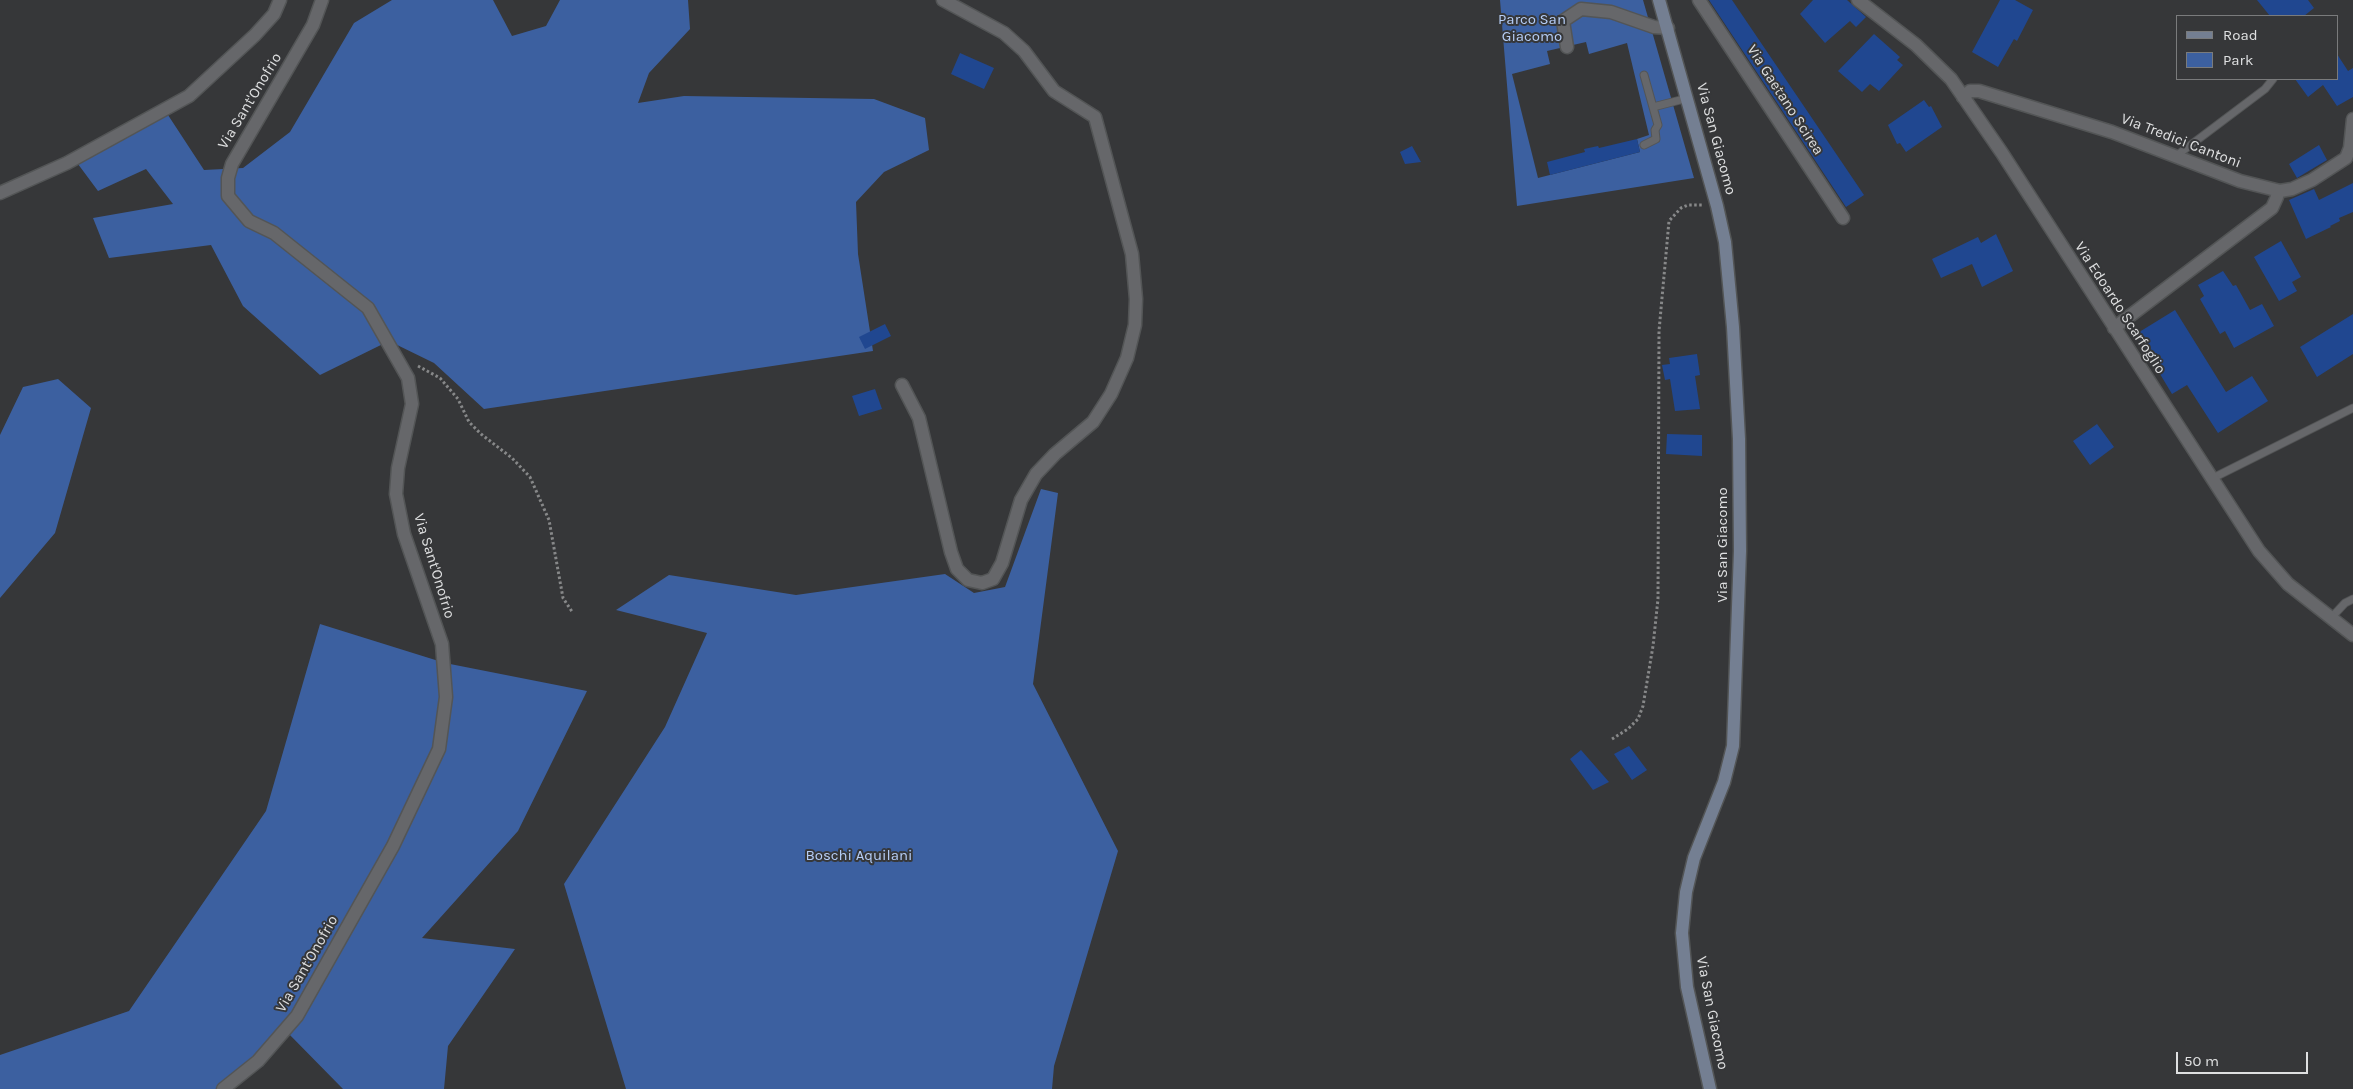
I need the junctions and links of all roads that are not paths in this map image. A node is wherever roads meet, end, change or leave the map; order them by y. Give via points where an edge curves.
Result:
1 (280, 0) edge
2 (322, 0) edge
3 (943, 0) edge
4 (1659, 0) edge
5 (1698, 0) edge
6 (1858, 0) edge
7 (1668, 28) junction
8 (1567, 47) dead end
9 (1644, 75) dead end
10 (2272, 80) edge
11 (1963, 97) junction
12 (1688, 98) junction
13 (1653, 107) junction
14 (2353, 119) edge
15 (1644, 145) dead end
16 (2176, 156) junction
17 (2349, 159) edge
18 (2276, 190) junction
19 (0, 193) edge
20 (1843, 218) dead end
21 (2114, 328) junction
22 (902, 385) dead end
23 (2353, 408) edge
24 (2211, 479) junction
25 (2353, 599) edge
26 (2331, 618) junction
27 (2353, 635) edge
28 (223, 1089) edge
29 (1710, 1089) edge

1 - 19 street via 274,14 255,35 189,96 68,163
2 - 28 street, Via Sant'Onofrio via 313,25 232,164 228,196 249,221 274,233 368,308 408,378 412,404 398,468 396,494 404,534 442,644 446,697 439,749 393,846 297,1016 258,1061
3 - 22 street via 1004,33 1024,51 1054,91 1095,117 1132,254 1135,325 1127,358 1111,394 1093,422 1036,474 1021,500 1002,563 993,579 982,583 968,580 957,570 919,418
4 - 7 street, Via San Giacomo
5 - 20 street, Via Gaetano Scirea
6 - 11 street, Via Edoardo Scarfoglio via 1935,62
7 - 8 street via 1654,27 1611,12 1581,9 1563,22
7 - 12 street, Via San Giacomo
9 - 13 lane
10 - 16 lane via 2266,89
11 - 16 street, Via Tredici Cantoni via 1968,92 1979,91 2112,132
11 - 21 street, Via Edoardo Scarfoglio
12 - 13 lane
12 - 29 street, Via San Giacomo via 1724,242 1733,327 1739,440 1740,551 1733,746 1724,782 1694,858 1686,892 1682,933 1687,987
13 - 15 lane via 1658,125 1656,139
14 - 17 street, Via Tredici Cantoni
16 - 18 street, Via Tredici Cantoni via 2240,181
17 - 18 street, Via Tredici Cantoni via 2292,189
18 - 21 street via 2272,208
21 - 24 street, Via Edoardo Scarfoglio
23 - 24 lane
24 - 26 street, Via Edoardo Scarfoglio via 2270,565 2288,584
25 - 26 lane
26 - 27 street, Via Edoardo Scarfoglio

